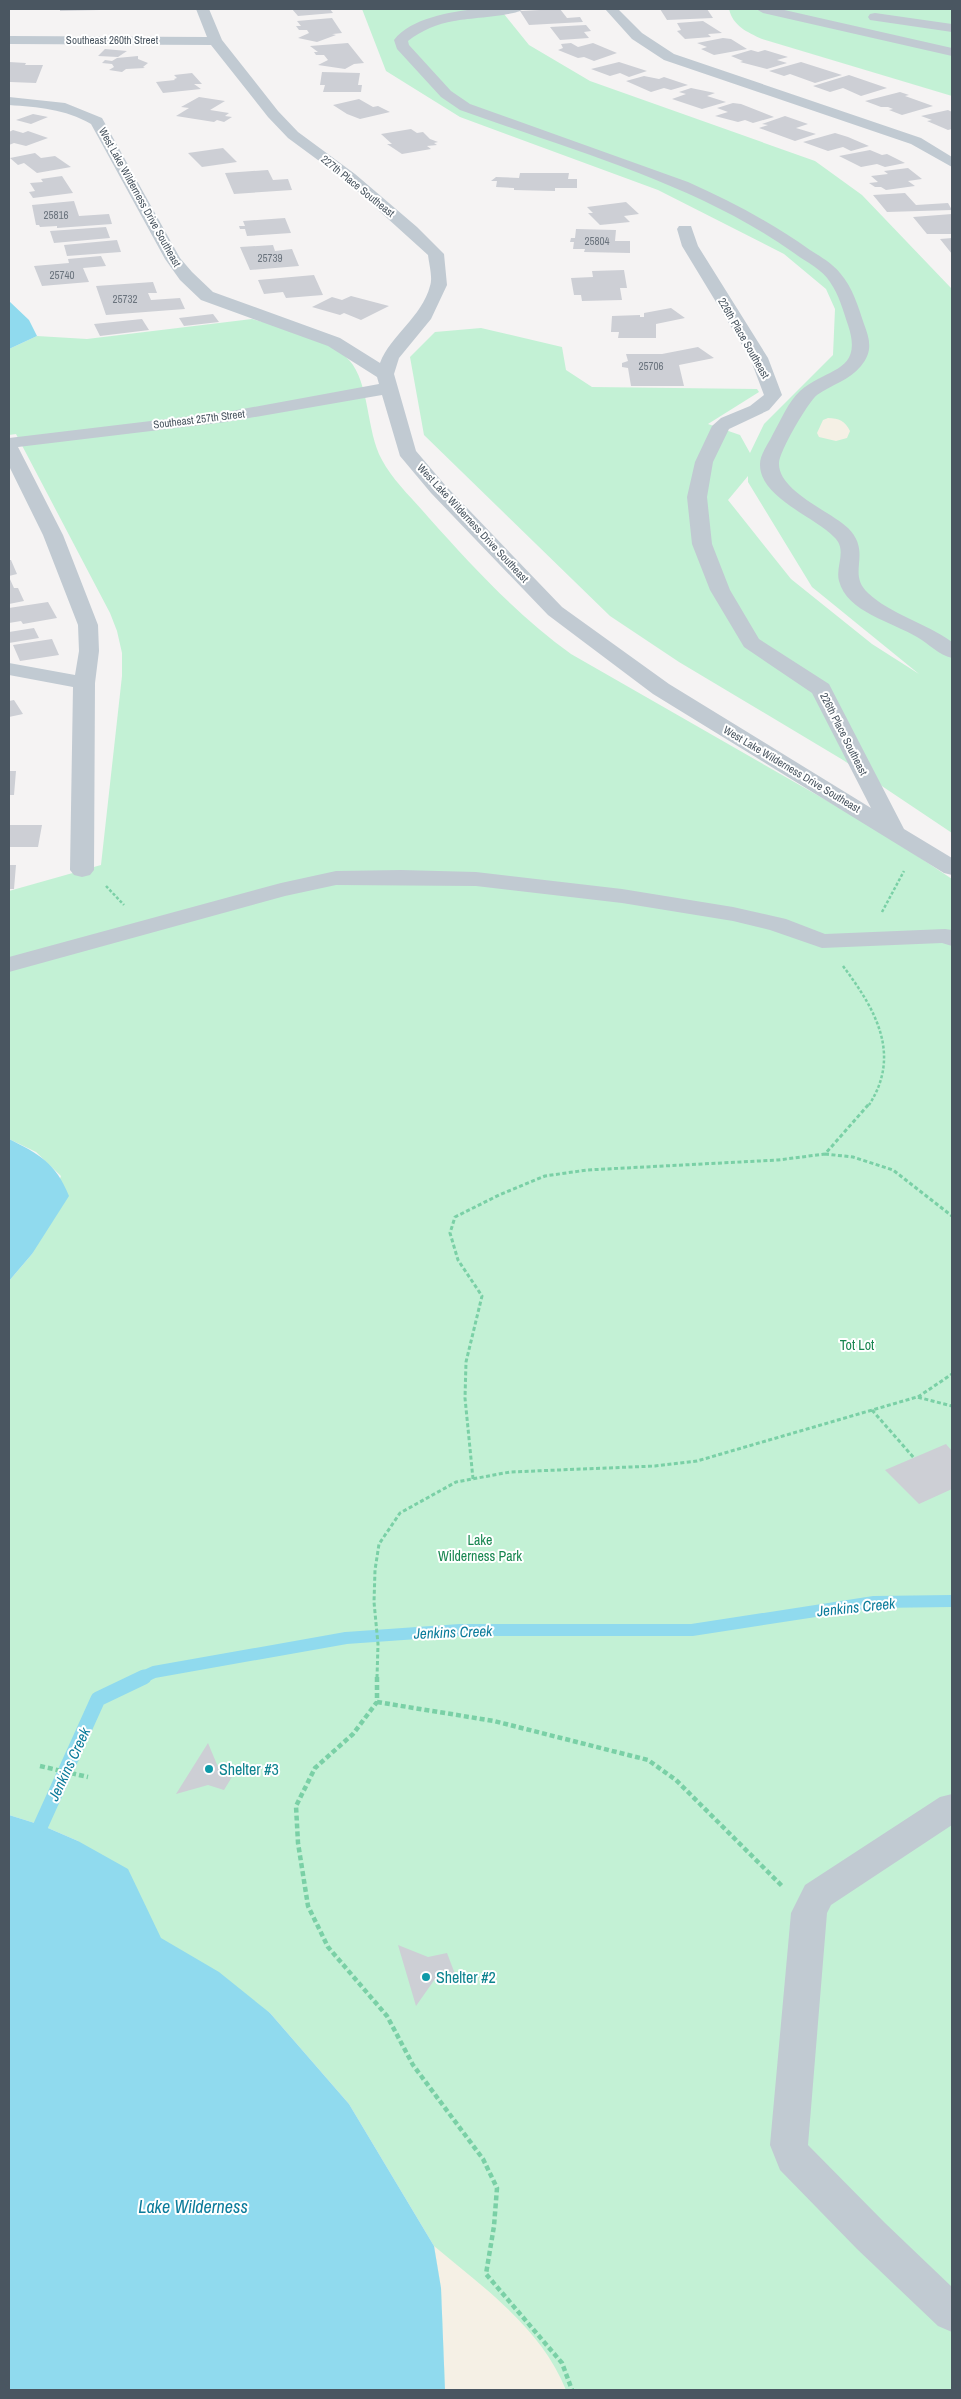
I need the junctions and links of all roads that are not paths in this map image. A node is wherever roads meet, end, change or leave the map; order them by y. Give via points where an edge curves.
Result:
1 (203, 9) edge
2 (516, 9) edge
3 (611, 9) edge
4 (762, 9) edge
5 (860, 14) dead end
6 (952, 28) edge
7 (9, 40) edge
8 (215, 41) junction
9 (952, 52) edge
10 (9, 101) edge
11 (952, 163) edge
12 (685, 230) dead end
13 (387, 381) junction
14 (9, 443) edge
15 (9, 448) edge
16 (952, 652) edge
17 (9, 669) edge
18 (84, 683) junction
19 (894, 831) junction
20 (952, 868) edge
21 (82, 870) road end
22 (952, 940) edge
23 (9, 965) edge
24 (952, 1807) edge
25 (952, 2313) edge

1 - 8 street, 227th Place Southeast
2 - 16 street via 468,14 417,29 401,40 402,46 446,94 465,107 715,199 785,239 830,271 847,296 862,340 860,356 847,370 804,396 769,462 772,480 850,542 853,555 847,571 848,582 858,595
3 - 11 street via 630,32 669,57 916,141
4 - 9 street
5 - 6 street
7 - 8 street, Southeast 260th Street
8 - 13 street, 227th Place Southeast via 293,135 350,177 436,254 439,285 422,319 390,358
10 - 13 street, West Lake Wilderness Drive Southeast via 59,105 81,111 96,121 173,259 207,296 334,342
12 - 19 street, 226th Place Southeast via 690,246 759,358 773,395 762,407 721,426 704,462 697,497 702,544 720,590 751,643 821,690
13 - 14 street, Southeast 257th Street via 226,417
13 - 19 street, West Lake Wilderness Drive Southeast via 407,452 438,489 555,611 661,690
15 - 18 street via 54,535 88,625 89,651
17 - 18 street
18 - 21 street
19 - 20 street, West Lake Wilderness Drive Southeast
22 - 23 street via 946,936 822,941 777,924 690,906 476,879 336,878 281,890
24 - 25 street via 818,1896 809,1913 790,2145 794,2158

